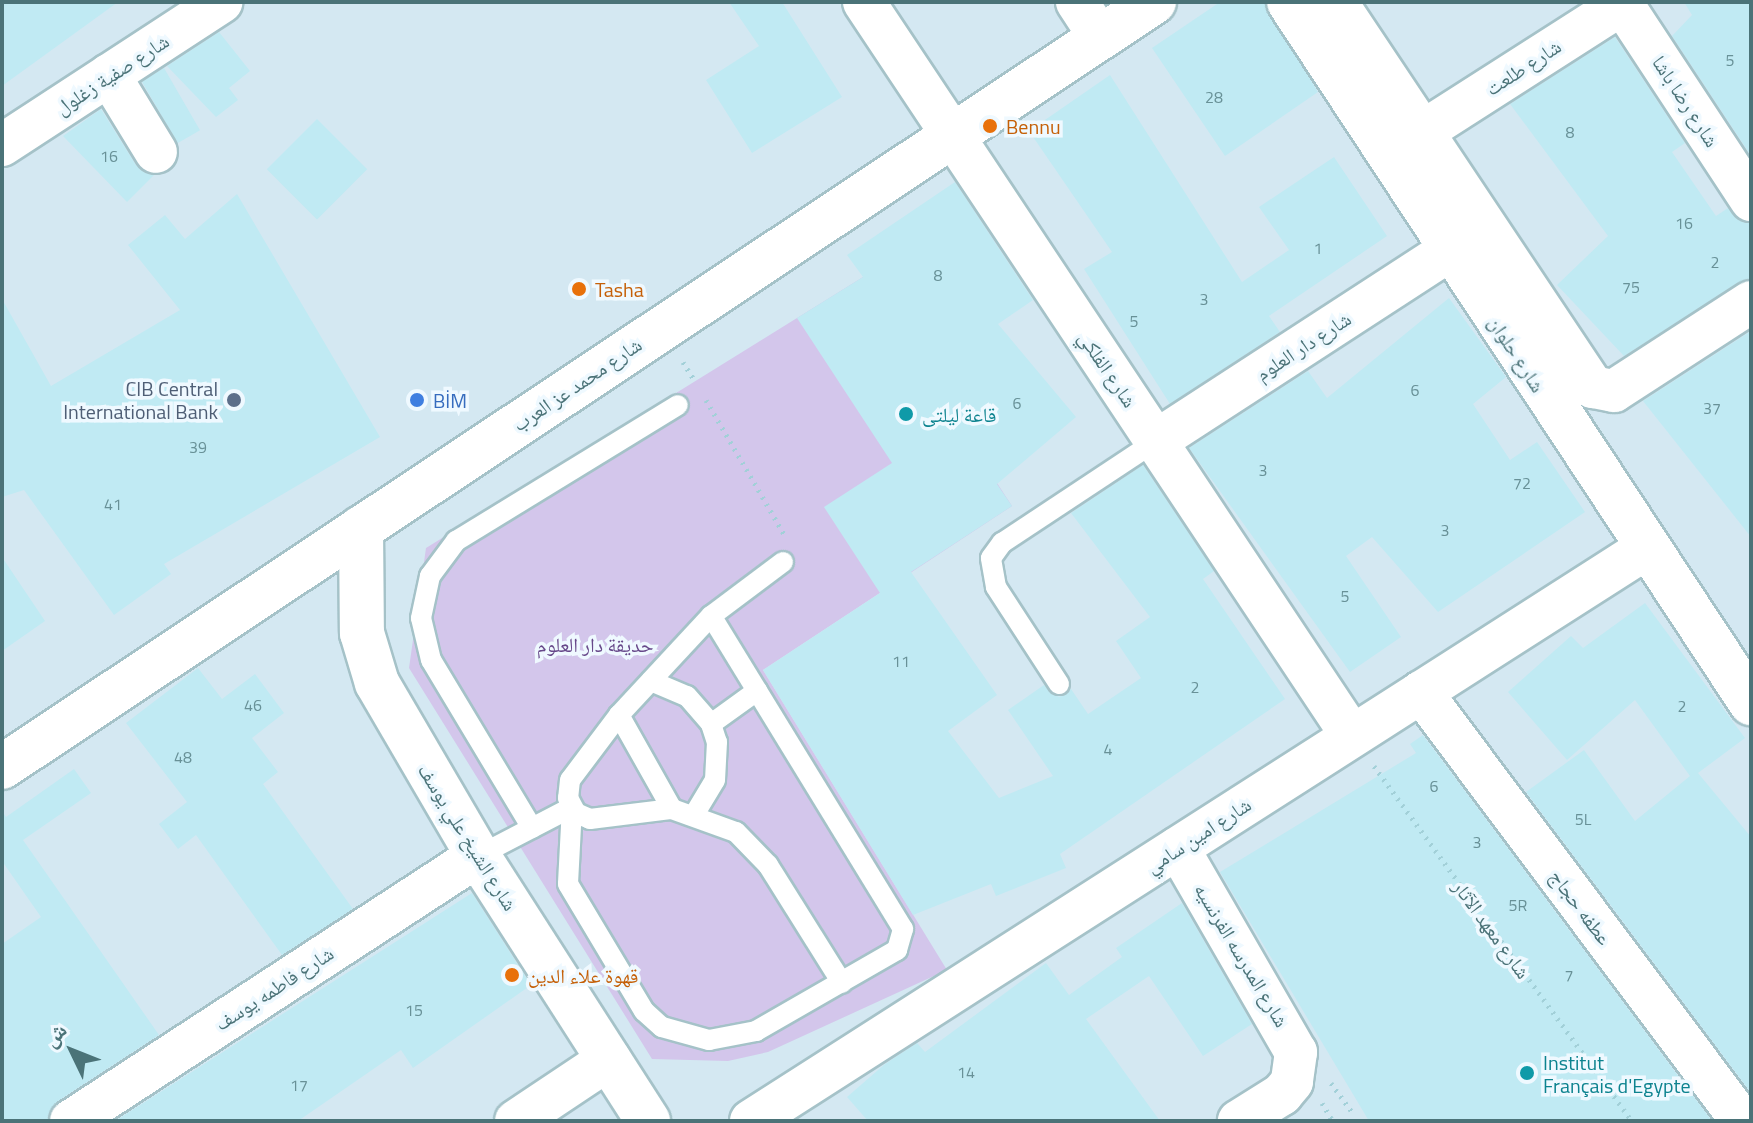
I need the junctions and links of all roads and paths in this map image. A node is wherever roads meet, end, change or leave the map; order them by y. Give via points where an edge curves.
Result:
1 (221, 2) edge
2 (864, 2) edge
3 (1154, 2) edge
4 (1289, 2) edge
5 (1336, 2) edge
6 (1623, 3) edge
7 (1089, 20) edge
8 (109, 75) junction
9 (1422, 132) junction
10 (952, 134) junction
11 (2, 145) edge
12 (156, 152) dead end
13 (1751, 200) edge
14 (1449, 251) junction
15 (1751, 302) edge
16 (662, 327) junction
17 (678, 405) dead end
18 (1156, 441) junction
19 (361, 528) junction
20 (1645, 549) junction
21 (783, 562) joint
22 (711, 616) junction
23 (651, 681) junction
24 (1059, 684) dead end
25 (757, 691) junction
26 (1421, 692) junction
27 (1751, 703) edge
28 (619, 715) junction
29 (711, 724) junction
30 (1352, 736) junction
31 (2, 767) edge
32 (572, 807) junction
33 (672, 809) junction
34 (695, 813) junction
35 (532, 828) junction
36 (1178, 848) junction
37 (478, 856) junction
38 (842, 983) junction
39 (609, 1059) junction
40 (1751, 1116) edge
41 (71, 1121) edge
42 (516, 1121) edge
43 (648, 1121) edge
44 (751, 1121) edge
45 (1239, 1121) edge
46 (1632, 1121) edge
47 (1743, 1121) edge

1 - 8 street, شارع صفية زغلول
2 - 10 street, شارع الفلكي
3 - 7 street, شارع محمد عز العرب
4 - 14 street, شارع حلوان
5 - 9 street
6 - 9 street, شارع طلعت
6 - 13 street, شارع رضا باشا
7 - 10 street, شارع محمد عز العرب
8 - 11 street, شارع صفية زغلول
8 - 12 street
9 - 15 street via 1584,380 1614,391
10 - 16 street, شارع محمد عز العرب
10 - 18 street, شارع الفلكي
14 - 18 street, شارع دار العلوم
14 - 20 street, شارع حلوان
16 - 19 street, شارع محمد عز العرب
16 - 21 path via 783,526
17 - 35 lane via 456,541 430,576 421,618 431,660
18 - 24 lane via 1002,543 991,558 996,587
18 - 30 street, شارع الفلكي
19 - 31 street, شارع محمد عز العرب
19 - 37 street, شارع الشيخ علي يوسف via 360,607 377,683
20 - 26 street, شارع امين سامي
20 - 27 street, شارع حلوان
21 - 22 lane
22 - 23 lane
22 - 25 lane
23 - 28 lane
23 - 29 lane via 687,696
25 - 29 lane
25 - 38 lane via 903,929 892,955
26 - 30 street, شارع امين سامي
26 - 47 street, عطفه حجاج
28 - 32 lane via 570,780
28 - 33 lane
29 - 34 lane via 719,761 708,798
30 - 36 street, شارع امين سامي
30 - 46 path, شارع معهد الآثار
32 - 33 lane via 597,819
32 - 35 lane
32 - 38 lane via 568,884 644,1011 662,1027 697,1038 733,1038
33 - 34 lane
34 - 38 lane via 754,847
35 - 37 lane
36 - 44 street, شارع امين سامي
36 - 45 street, شارع المدرسه الفرنسيه via 1292,1038 1297,1066 1282,1094
37 - 39 street, شارع الشيخ علي يوسف
37 - 41 street, شارع فاطمه يوسف
39 - 42 street
39 - 43 street, شارع الشيخ علي يوسف
40 - 47 street

